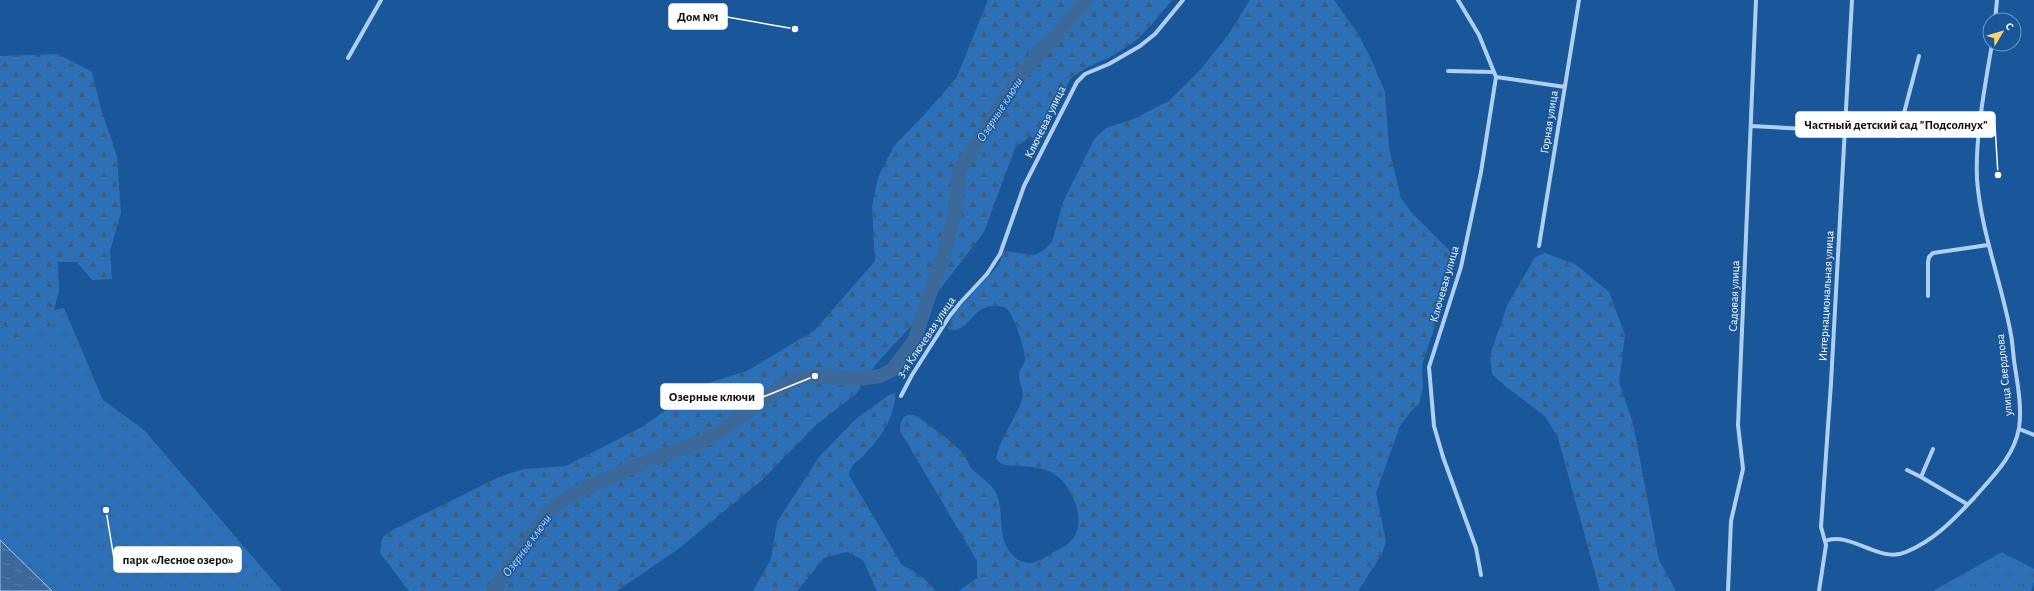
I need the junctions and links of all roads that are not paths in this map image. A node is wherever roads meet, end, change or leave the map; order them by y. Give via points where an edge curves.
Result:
1 (380, 0) edge
2 (1183, 0) edge
3 (1458, 0) edge
4 (1579, 0) edge
5 (1756, 0) edge
6 (1852, 0) edge
7 (1997, 0) edge
8 (1996, 12) edge
9 (1991, 52) edge
10 (1919, 56) dead end
11 (348, 58) dead end
12 (1448, 71) dead end
13 (1495, 75) junction
14 (1565, 87) junction
15 (1903, 117) junction
16 (1751, 126) junction
17 (1980, 127) junction
18 (1844, 131) junction
19 (1898, 136) dead end
20 (1988, 245) junction
21 (1539, 246) dead end
22 (987, 274) joint
23 (1928, 296) dead end
24 (900, 396) dead end
25 (2019, 429) junction
26 (2034, 435) edge
27 (1933, 449) dead end
28 (1907, 470) dead end
29 (1921, 477) junction
30 (1967, 504) junction
31 (1825, 541) junction
32 (1481, 576) dead end
33 (1728, 591) edge
34 (1819, 591) edge

1 - 11 street
2 - 22 street, Ключевая улица via 1155,34 1140,46 1085,74 1077,82 1024,186 1000,254
3 - 13 street, Ключевая улица via 1479,35
4 - 14 street, Горная улица
5 - 16 street, Садовая улица
6 - 18 street, Интернациональная улица
7 - 8 street
9 - 17 street, улица Свердлова
10 - 15 street
12 - 13 street
13 - 14 street
13 - 32 street, Ключевая улица via 1481,172 1461,267 1429,367 1434,426 1476,548
14 - 21 street, Горная улица
15 - 17 street
15 - 19 street
16 - 18 street
16 - 33 street, Садовая улица via 1738,425 1743,469 1730,520
17 - 20 street, улица Свердлова via 1977,180
18 - 31 street, Интернациональная улица via 1821,527
20 - 23 street via 1933,253 1928,262
20 - 25 street, улица Свердлова via 2011,334 2020,415
22 - 24 street, 3-я Ключевая улица via 960,303
25 - 26 street
25 - 30 street, улица Свердлова via 2003,466
27 - 29 street
28 - 29 street
29 - 30 street
30 - 31 street, улица Свердлова via 1942,531 1917,547 1900,554 1883,553 1837,538
31 - 34 street, Интернациональная улица

